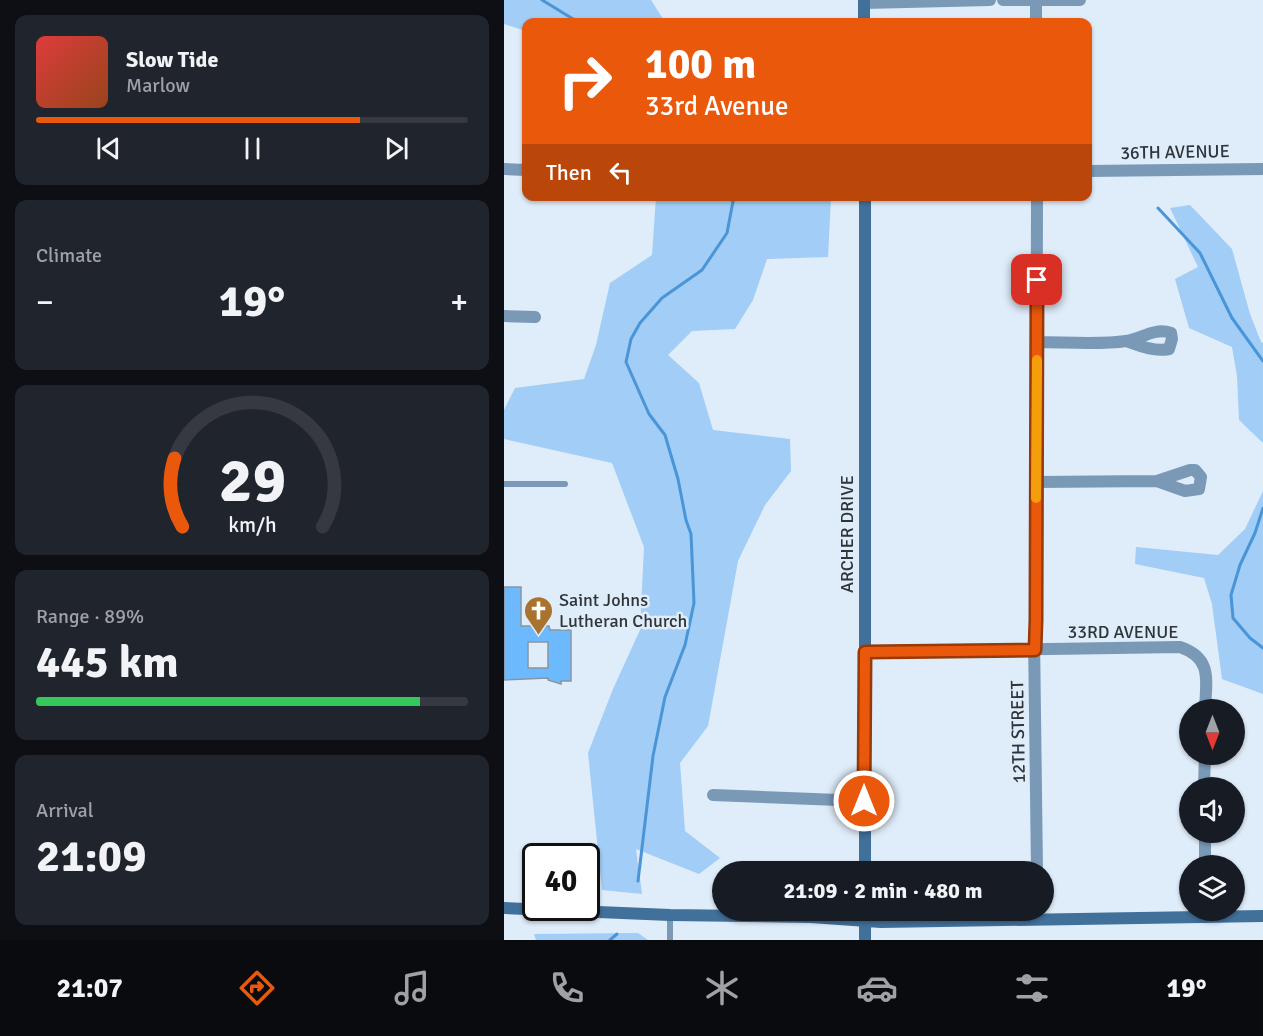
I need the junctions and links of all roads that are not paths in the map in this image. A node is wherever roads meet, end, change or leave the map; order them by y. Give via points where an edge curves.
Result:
1 (990, 0) edge
2 (1004, 0) edge
3 (1036, 0) edge
4 (1080, 0) edge
5 (864, 1) edge
6 (864, 18) edge
7 (1036, 18) edge
8 (504, 169) edge
9 (1263, 169) edge
10 (522, 170) edge
11 (1092, 171) edge
12 (865, 201) edge
13 (1037, 201) edge
14 (504, 316) edge
15 (535, 317) dead end
16 (1126, 341) dead end
17 (1037, 342) junction
18 (1157, 481) dead end
19 (1036, 482) junction
20 (504, 484) edge
21 (565, 484) dead end
22 (1035, 650) junction
23 (865, 652) junction
24 (1205, 699) edge
25 (713, 795) dead end
26 (864, 801) junction
27 (865, 861) edge
28 (1037, 861) edge
29 (504, 908) edge
30 (1179, 914) edge
31 (670, 915) junction
32 (712, 915) edge
33 (1054, 915) edge
34 (1245, 915) edge
35 (1263, 916) edge
36 (865, 921) edge
37 (879, 921) edge
38 (903, 921) edge
39 (670, 940) edge
40 (865, 940) edge

1 - 5 street
2 - 3 street
3 - 4 street
3 - 7 street
5 - 6 street
8 - 10 street
9 - 11 street, 36TH AVENUE
12 - 23 street, ARCHER DRIVE
13 - 17 street, 12TH STREET
14 - 15 street
16 - 17 street
17 - 19 street, 12TH STREET
18 - 19 street
19 - 22 street, 12TH STREET
20 - 21 lane
22 - 23 street, 33RD AVENUE
22 - 24 street, 33RD AVENUE via 1180,647 1198,656 1205,671
22 - 28 street, 12TH STREET
23 - 26 street, ARCHER DRIVE
25 - 26 street
26 - 27 street, ARCHER DRIVE
29 - 31 street
30 - 33 street
31 - 32 street
31 - 39 lane
34 - 35 street
36 - 40 street
37 - 38 street

